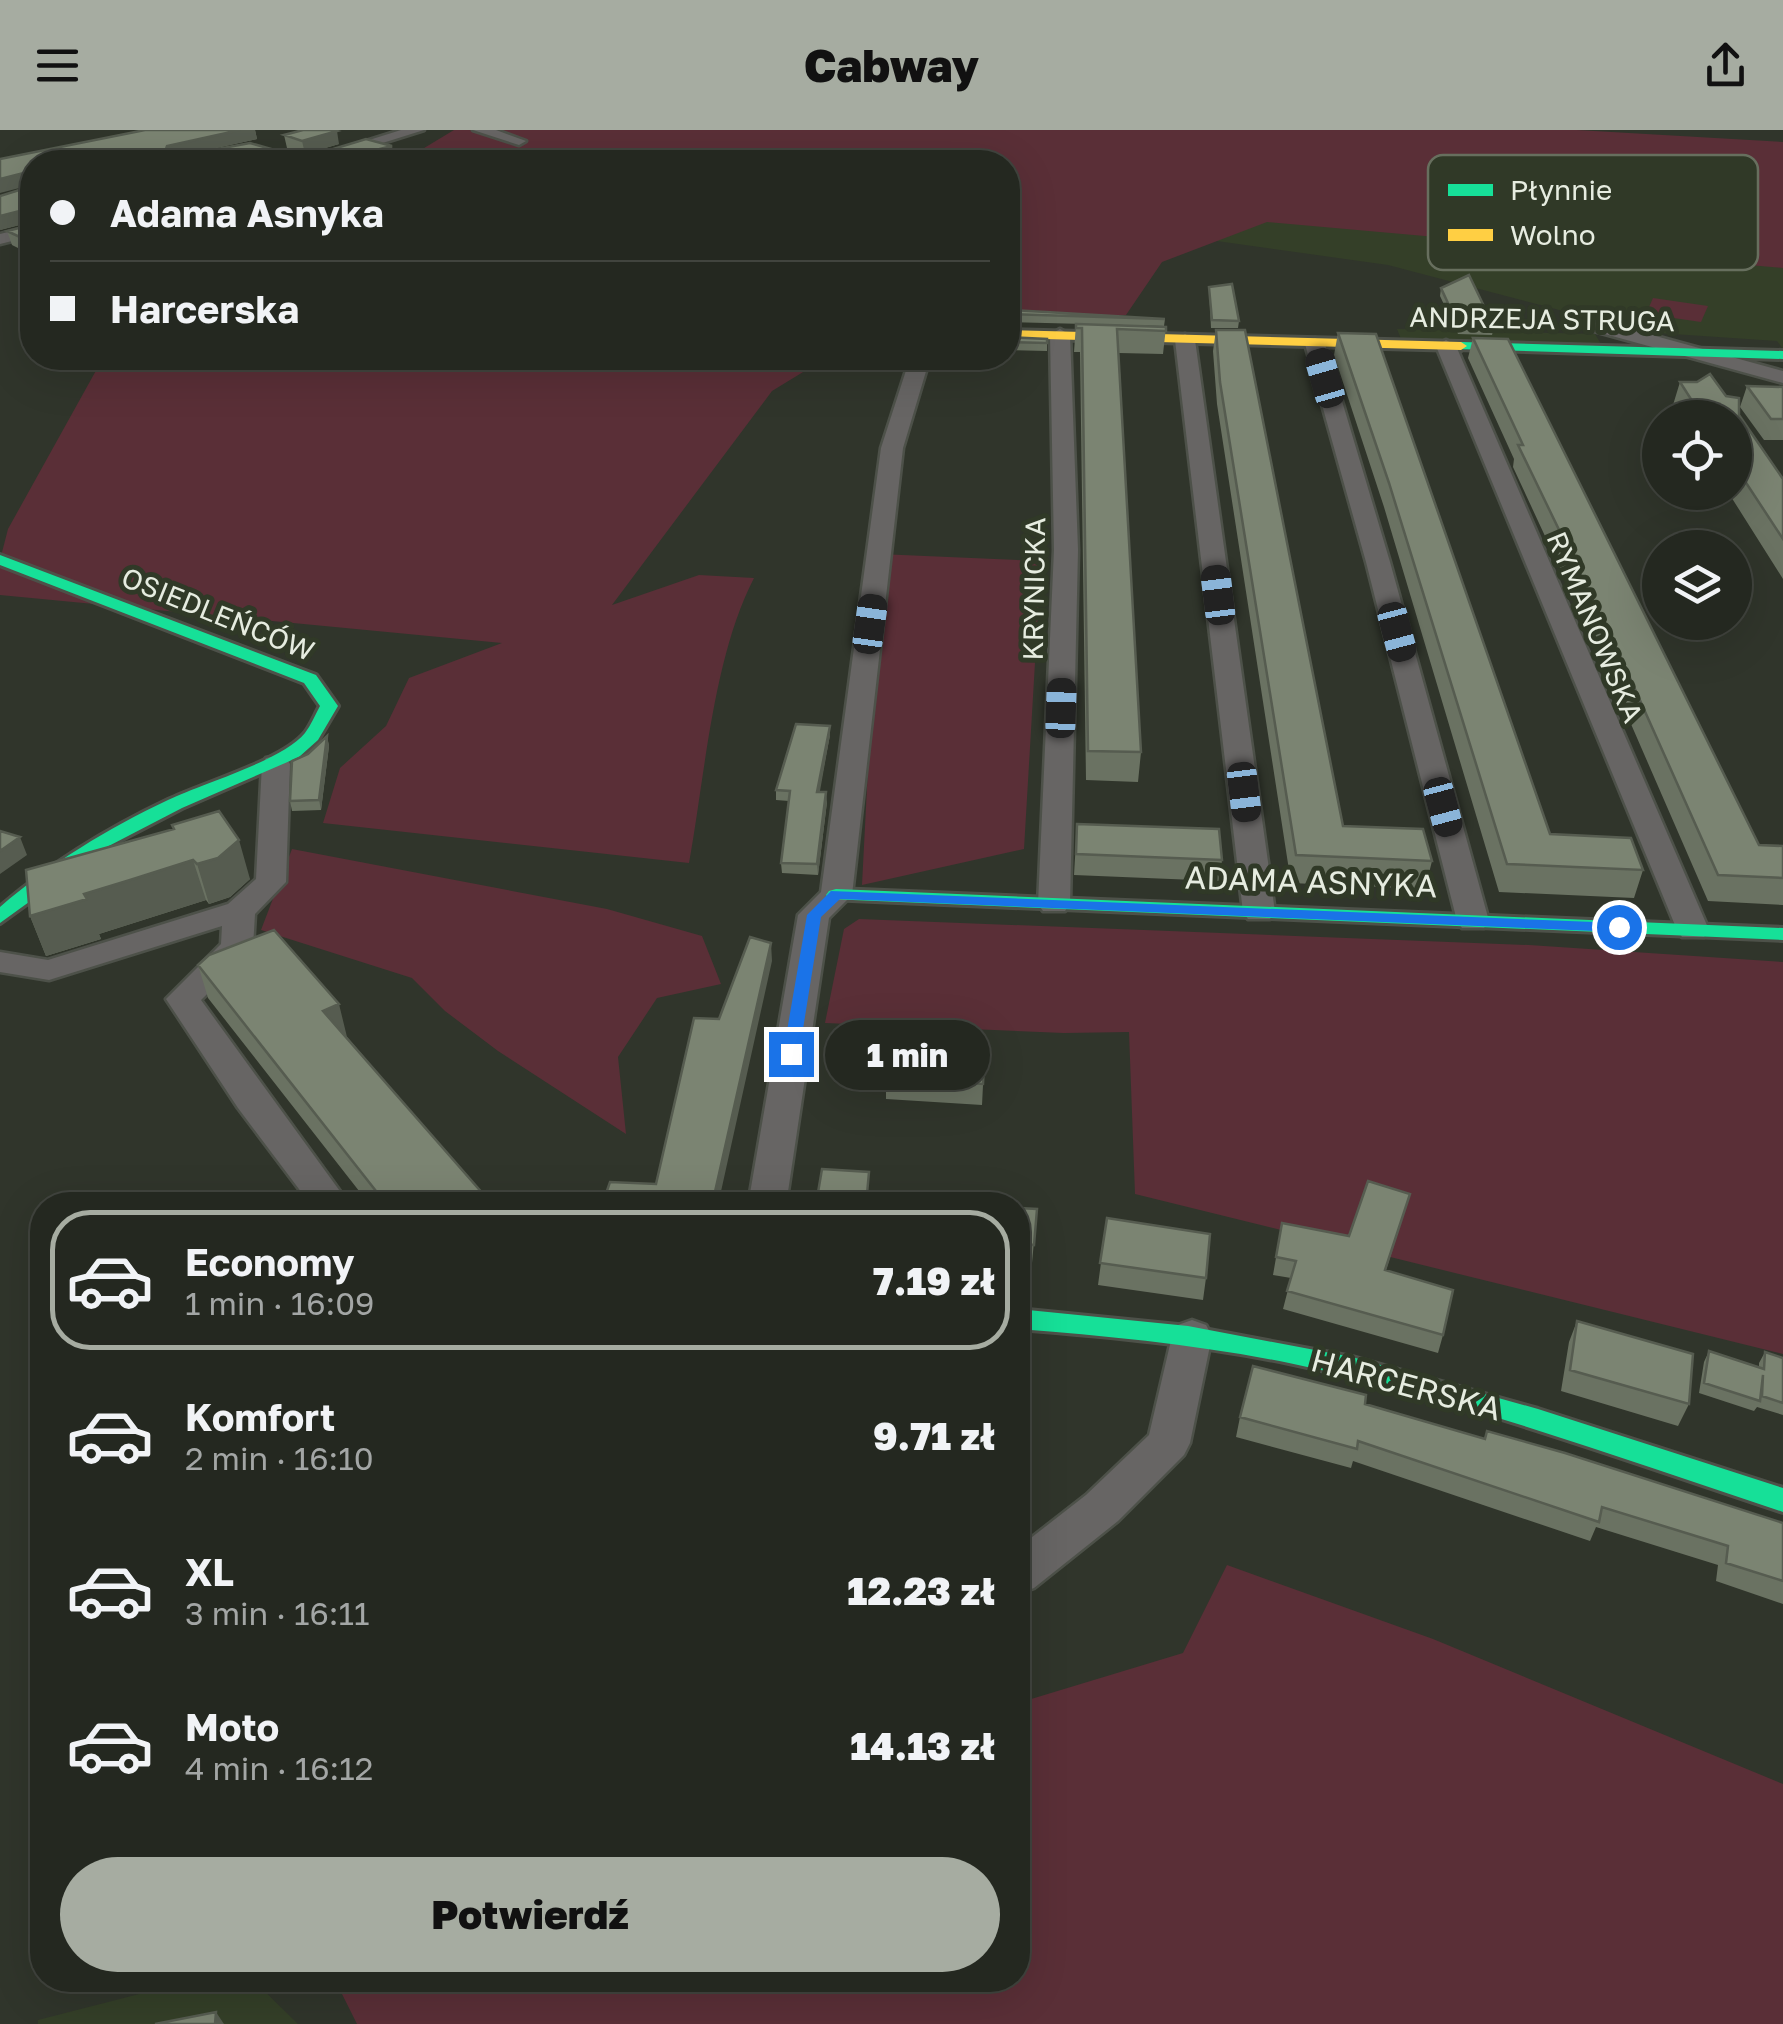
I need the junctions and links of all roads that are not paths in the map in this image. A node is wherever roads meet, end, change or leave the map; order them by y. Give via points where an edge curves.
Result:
1 (417, 130) edge
2 (480, 130) edge
3 (519, 141) dead end
4 (341, 150) edge
5 (1602, 327) dead end
6 (1020, 334) edge
7 (1060, 335) junction
8 (1184, 340) junction
9 (1315, 344) junction
10 (1446, 346) junction
11 (1704, 353) junction
12 (1783, 355) edge
13 (916, 370) edge
14 (1783, 377) edge
15 (1711, 382) edge
16 (0, 560) edge
17 (276, 764) junction
18 (836, 894) junction
19 (1054, 904) junction
20 (240, 911) junction
21 (1259, 912) junction
22 (0, 917) edge
23 (1473, 921) junction
24 (1693, 930) junction
25 (1783, 934) edge
26 (0, 962) edge
27 (321, 1192) edge
28 (768, 1192) edge
29 (1030, 1320) edge
30 (1192, 1336) junction
31 (1783, 1500) edge
32 (1030, 1565) edge

1 - 4 street
2 - 3 street
5 - 11 street
6 - 7 street, ANDRZEJA STRUGA
7 - 8 street, ANDRZEJA STRUGA
7 - 19 street, KRYNICKA via 1066,550
8 - 9 street, ANDRZEJA STRUGA
8 - 21 street
9 - 10 street, ANDRZEJA STRUGA
9 - 23 street
10 - 11 street, ANDRZEJA STRUGA
10 - 24 street, RYMANOWSKA
11 - 12 street, ANDRZEJA STRUGA
11 - 14 street
11 - 15 street
13 - 18 street via 892,448
16 - 17 street, OSIEDLEŃCÓW via 310,679 329,706 308,742
17 - 20 street via 270,882
17 - 22 street via 131,826
18 - 19 street, ADAMA ASNYKA
18 - 28 street via 814,915
19 - 21 street, ADAMA ASNYKA
20 - 26 street via 50,970
20 - 27 street via 237,947 183,1000
21 - 23 street, ADAMA ASNYKA
23 - 24 street, ADAMA ASNYKA
24 - 25 street, ADAMA ASNYKA
29 - 30 street, HARCERSKA
30 - 31 street, HARCERSKA via 1326,1361 1525,1416
30 - 32 street via 1170,1443

